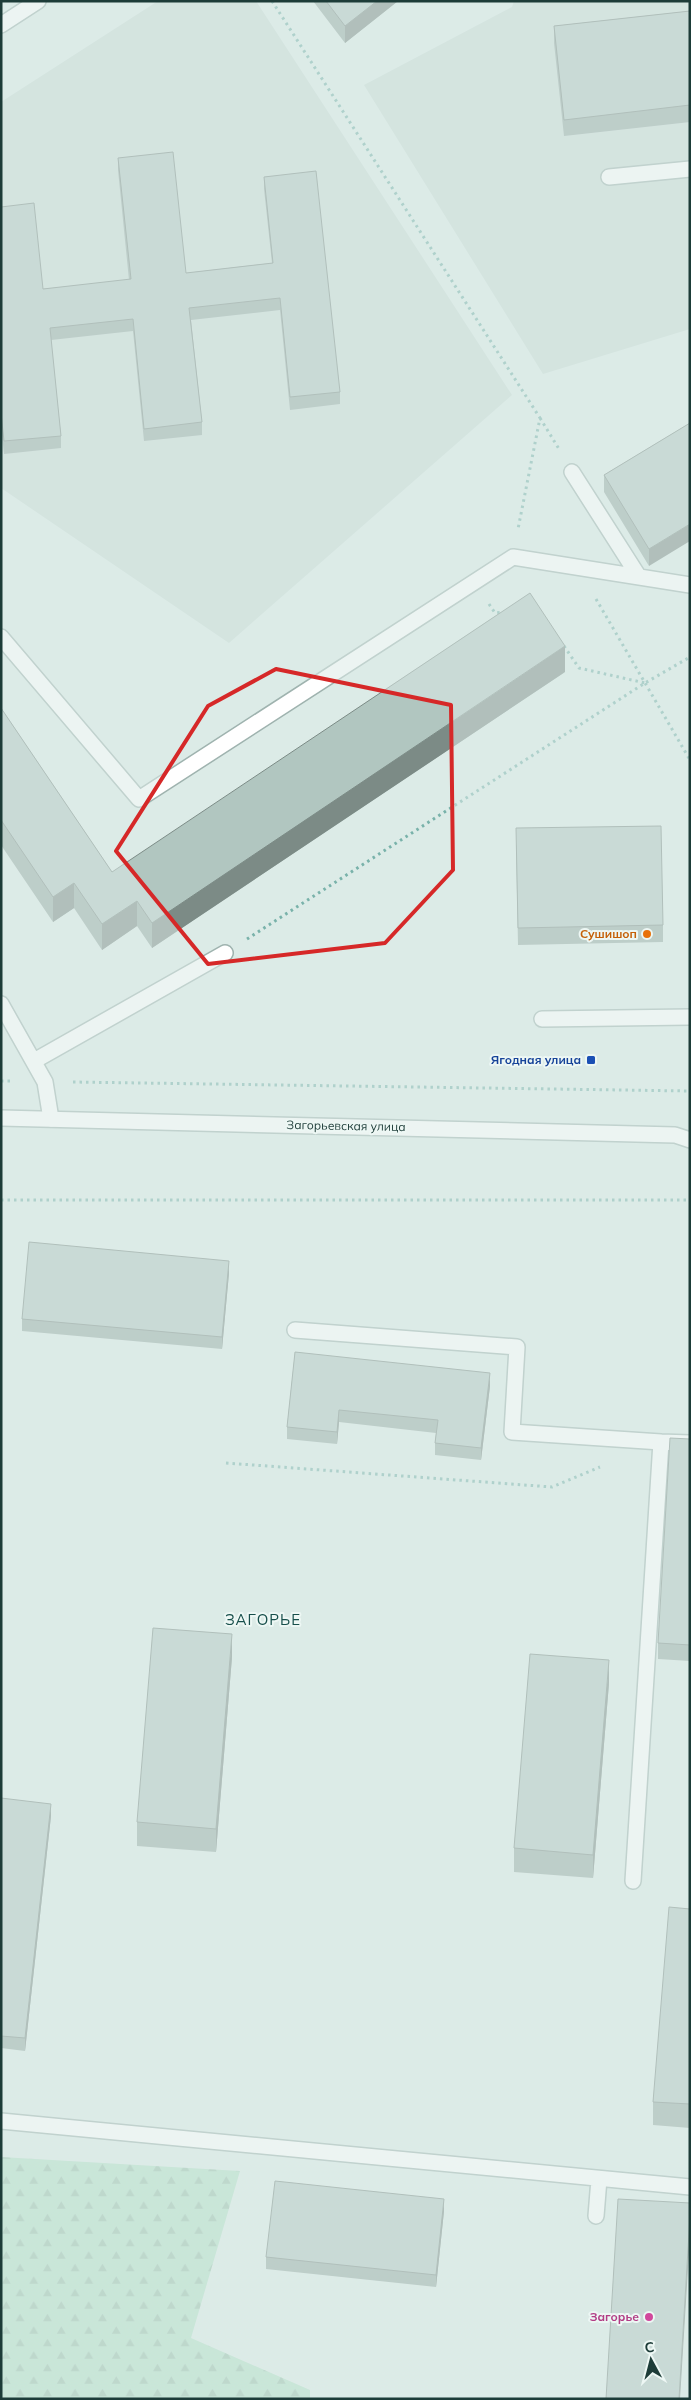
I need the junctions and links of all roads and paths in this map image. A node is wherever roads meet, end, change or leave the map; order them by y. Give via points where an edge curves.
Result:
1 (38, 1) edge
2 (272, 1) edge
3 (1, 25) edge
4 (690, 169) edge
5 (608, 177) dead end
6 (540, 418) junction
7 (572, 472) joint
8 (513, 557) junction
9 (578, 567) junction
10 (639, 577) junction
11 (475, 582) junction
12 (690, 585) edge
13 (512, 610) edge
14 (1, 636) edge
15 (564, 645) edge
16 (690, 657) edge
17 (645, 683) junction
18 (690, 760) edge
19 (225, 953) joint
20 (1, 1004) edge
21 (690, 1017) edge
22 (542, 1019) dead end
23 (34, 1061) junction
24 (1, 1081) edge
25 (46, 1082) junction
26 (690, 1091) edge
27 (1, 1118) edge
28 (51, 1119) junction
29 (690, 1140) edge
30 (1, 1200) edge
31 (690, 1200) edge
32 (295, 1330) dead end
33 (661, 1442) junction
34 (690, 1444) edge
35 (226, 1463) dead end
36 (606, 1465) dead end
37 (633, 1881) dead end
38 (1, 2121) edge
39 (599, 2179) junction
40 (690, 2188) edge
41 (596, 2216) dead end

1 - 3 street
2 - 6 path
4 - 5 street
6 - 7 path
6 - 8 path
7 - 10 street
8 - 9 street
8 - 11 street
9 - 10 street
9 - 17 path
10 - 12 street
11 - 13 path via 495,613
11 - 14 street via 139,799
15 - 17 path via 579,668
16 - 17 path
17 - 18 path
17 - 19 path
19 - 23 street
20 - 23 street
21 - 22 street
23 - 25 street
24 - 25 path
25 - 26 path
25 - 28 street
27 - 28 street, Загорьевская улица
28 - 29 street, Загорьевская улица via 675,1134
30 - 31 path
32 - 33 street via 517,1347 512,1432
33 - 34 street
33 - 37 street
35 - 36 path via 552,1487
38 - 39 street
39 - 40 street
39 - 41 street

